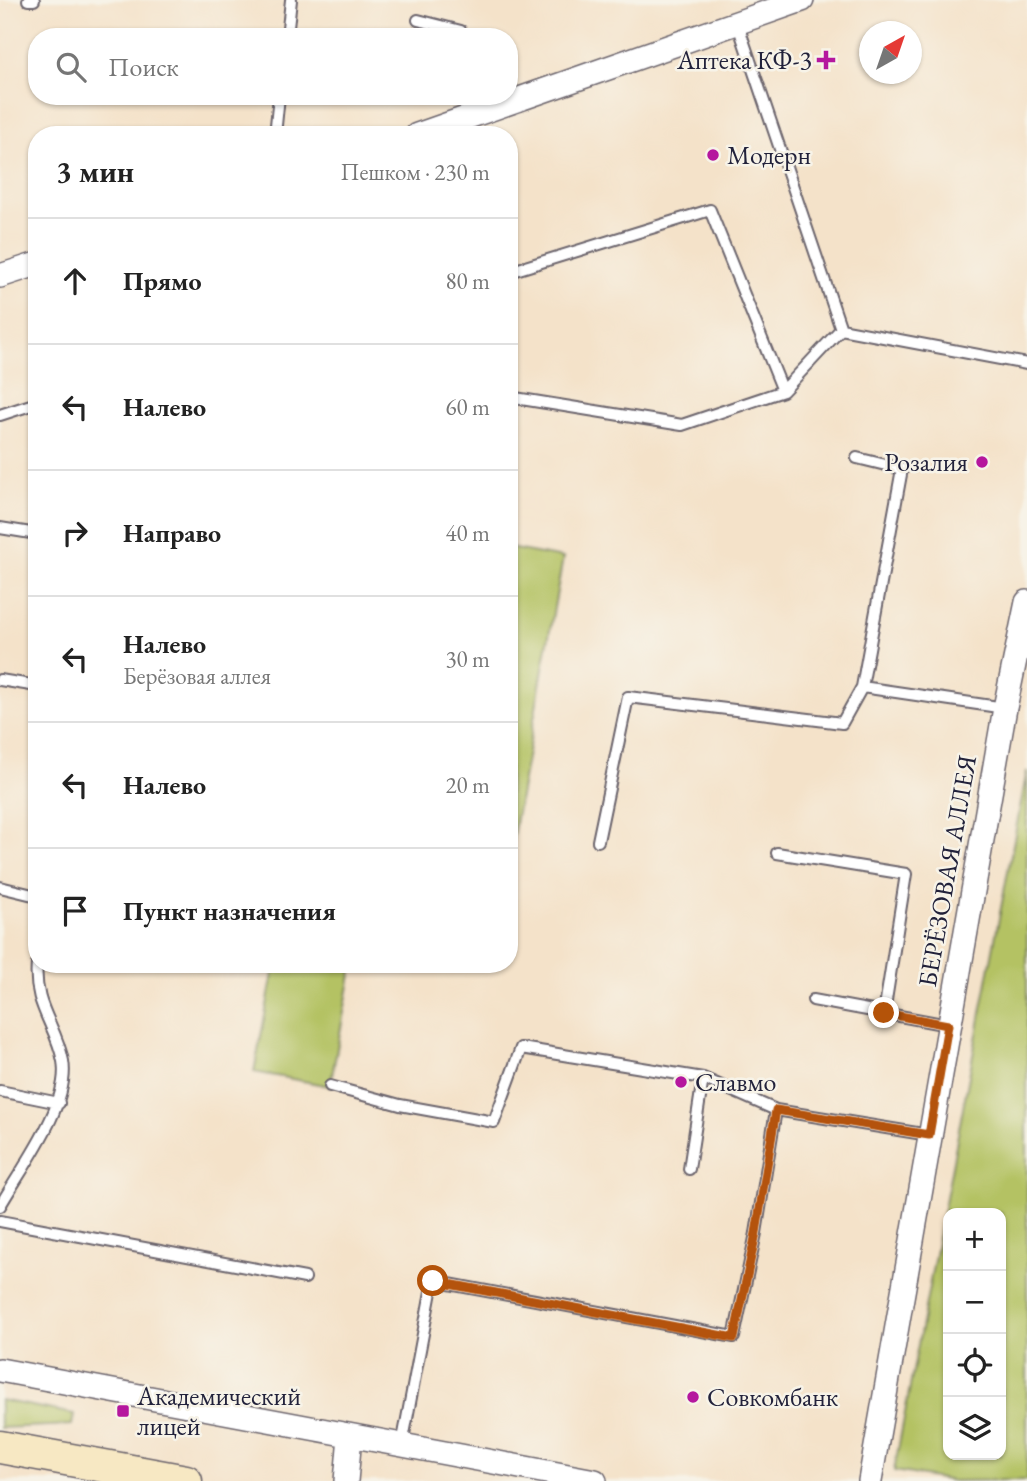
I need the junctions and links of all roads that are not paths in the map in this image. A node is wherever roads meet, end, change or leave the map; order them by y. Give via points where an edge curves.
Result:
1 (27, 0) edge
2 (34, 0) edge
3 (291, 0) edge
4 (802, 0) edge
5 (418, 20) dead end
6 (737, 22) junction
7 (288, 28) edge
8 (452, 28) edge
9 (518, 95) edge
10 (278, 105) edge
11 (489, 105) edge
12 (276, 126) edge
13 (439, 126) edge
14 (28, 267) edge
15 (518, 269) edge
16 (0, 276) edge
17 (841, 329) junction
18 (1027, 364) edge
19 (783, 391) junction
20 (518, 398) edge
21 (28, 406) edge
22 (0, 415) edge
23 (857, 458) dead end
24 (0, 527) edge
25 (28, 532) edge
26 (1027, 602) edge
27 (0, 680) edge
28 (28, 685) edge
29 (862, 687) junction
30 (1005, 708) junction
31 (598, 841) dead end
32 (777, 853) dead end
33 (0, 887) edge
34 (28, 894) edge
35 (36, 973) edge
36 (813, 1000) dead end
37 (884, 1013) junction
38 (948, 1025) junction
39 (703, 1078) junction
40 (330, 1086) dead end
41 (0, 1091) edge
42 (59, 1103) junction
43 (776, 1110) junction
44 (929, 1135) junction
45 (689, 1169) dead end
46 (0, 1206) edge
47 (0, 1221) edge
48 (305, 1278) dead end
49 (0, 1370) edge
50 (351, 1436) junction
51 (402, 1445) junction
52 (0, 1447) edge
53 (187, 1481) edge
54 (346, 1481) edge
55 (595, 1481) edge
56 (870, 1481) edge

1 - 2 lane
3 - 7 lane
4 - 6 street
5 - 8 lane
6 - 9 street
6 - 17 lane
10 - 12 lane
11 - 13 street
14 - 16 street
15 - 19 lane via 710,211
17 - 18 lane
17 - 19 lane
19 - 20 lane via 682,425
21 - 22 lane
23 - 29 lane via 902,469
24 - 25 lane
26 - 30 street, БЕРЁЗОВАЯ АЛЛЕЯ
27 - 28 lane
29 - 30 lane
29 - 31 lane via 842,723 628,697
30 - 38 street, БЕРЁЗОВАЯ АЛЛЕЯ
32 - 37 lane via 906,874
33 - 34 lane
35 - 42 lane via 35,986 64,1062
36 - 37 lane
37 - 38 lane
38 - 44 street, БЕРЁЗОВАЯ АЛЛЕЯ
39 - 40 lane via 522,1048 494,1122 400,1105
39 - 43 lane
39 - 45 lane
41 - 42 lane
42 - 46 lane
43 - 44 lane
43 - 51 lane via 734,1338 433,1281
44 - 56 street, БЕРЁЗОВАЯ АЛЛЕЯ
47 - 48 lane
49 - 50 street
50 - 51 street
50 - 54 street
51 - 55 street
52 - 53 street

